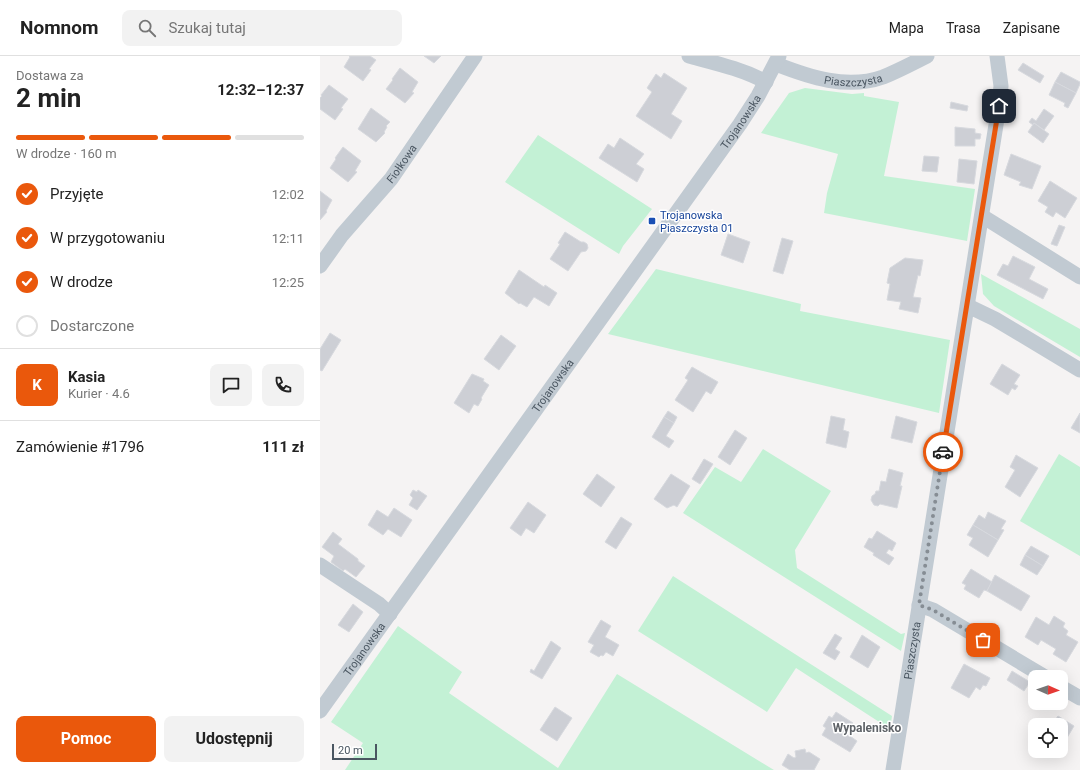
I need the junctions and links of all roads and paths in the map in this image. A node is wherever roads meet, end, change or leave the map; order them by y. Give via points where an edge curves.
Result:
1 (475, 56) edge
2 (689, 56) edge
3 (927, 56) edge
4 (997, 56) edge
5 (777, 60) edge
6 (766, 82) junction
7 (982, 216) junction
8 (320, 266) edge
9 (1080, 277) edge
10 (968, 306) junction
11 (1080, 370) edge
12 (320, 565) edge
13 (919, 605) junction
14 (390, 614) junction
15 (1033, 670) edge
16 (1068, 691) edge
17 (1080, 698) edge
18 (320, 711) edge
19 (893, 770) edge

1 - 8 street, Fiołkowa via 391,179 342,235
2 - 6 street via 744,71
3 - 5 street, Piaszczysta via 883,77 863,82 811,76
4 - 7 street, Piaszczysta via 1001,86
5 - 6 street, Trojanowska
6 - 14 street, Trojanowska via 740,124
7 - 9 street
7 - 10 street, Piaszczysta
10 - 11 street via 995,318
10 - 13 street, Piaszczysta
12 - 14 street via 380,604
13 - 15 street via 933,610
13 - 19 street, Piaszczysta
14 - 18 street, Trojanowska
16 - 17 street

